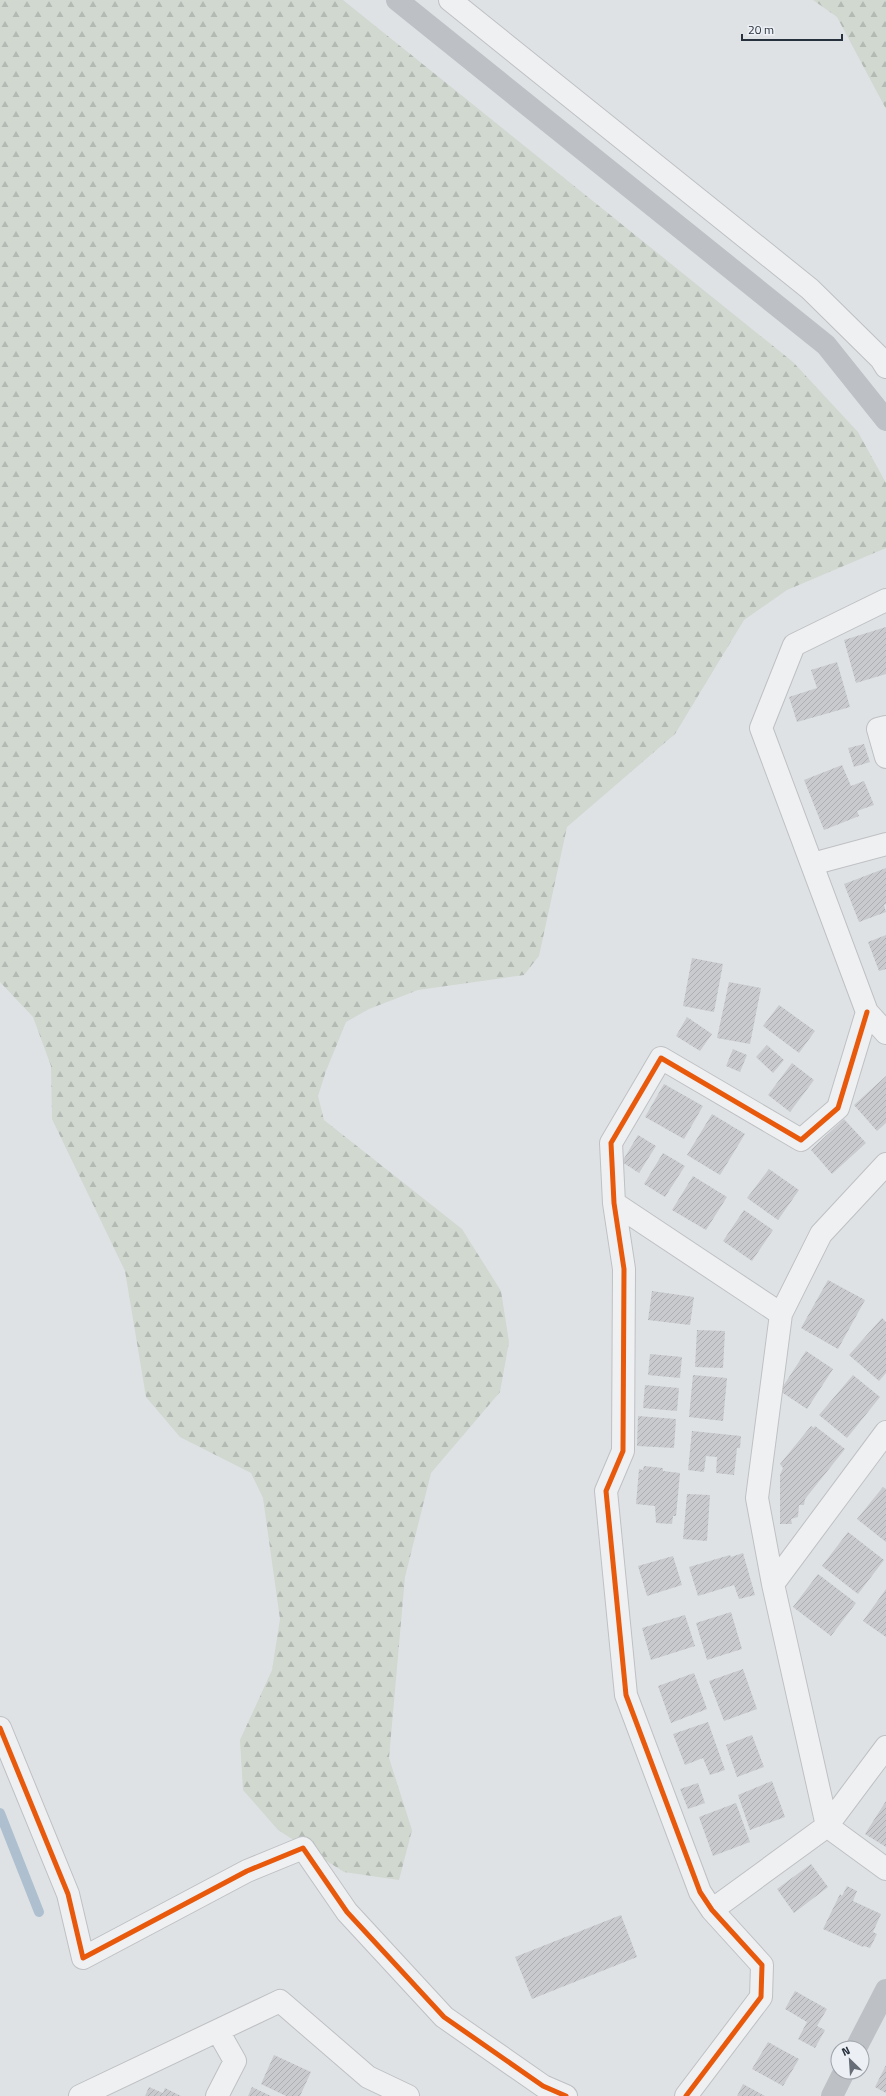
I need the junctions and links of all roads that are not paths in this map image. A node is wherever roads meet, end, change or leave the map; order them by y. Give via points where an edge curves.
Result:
1 (397, 0) edge
2 (450, 0) edge
3 (886, 367) edge
4 (886, 420) edge
5 (886, 600) edge
6 (886, 727) edge
7 (886, 757) edge
8 (886, 844) edge
9 (812, 864) junction
10 (867, 1012) junction
11 (886, 1033) edge
12 (886, 1164) edge
13 (614, 1203) junction
14 (781, 1314) junction
15 (886, 1432) edge
16 (773, 1584) junction
17 (0, 1728) edge
18 (886, 1747) edge
19 (827, 1826) junction
20 (886, 1869) edge
21 (712, 1910) junction
22 (886, 1990) edge
23 (218, 2031) junction
24 (860, 2040) edge
25 (840, 2080) edge
26 (80, 2096) edge
27 (217, 2096) edge
28 (407, 2096) edge
29 (566, 2096) edge
30 (686, 2096) edge
31 (832, 2096) edge

1 - 4 street via 826,345
2 - 3 street via 810,289 881,359
5 - 9 street via 794,645 761,728
6 - 7 street via 878,729
8 - 9 street
9 - 10 street
10 - 11 street
10 - 13 street via 838,1108 801,1140 661,1058 611,1143
12 - 14 street via 821,1234
13 - 14 street
13 - 21 street via 624,1269 624,1451 606,1491 626,1695 700,1892
14 - 16 street via 757,1498
15 - 16 street
16 - 19 street
17 - 29 street via 68,1894 83,1958 247,1871 303,1848 347,1912 444,2017 543,2086
18 - 19 street
19 - 20 street
19 - 21 street
21 - 30 street via 762,1965 761,1997
22 - 24 street
23 - 26 street
23 - 27 street via 235,2061
23 - 28 street via 280,2001 368,2077
25 - 31 street

